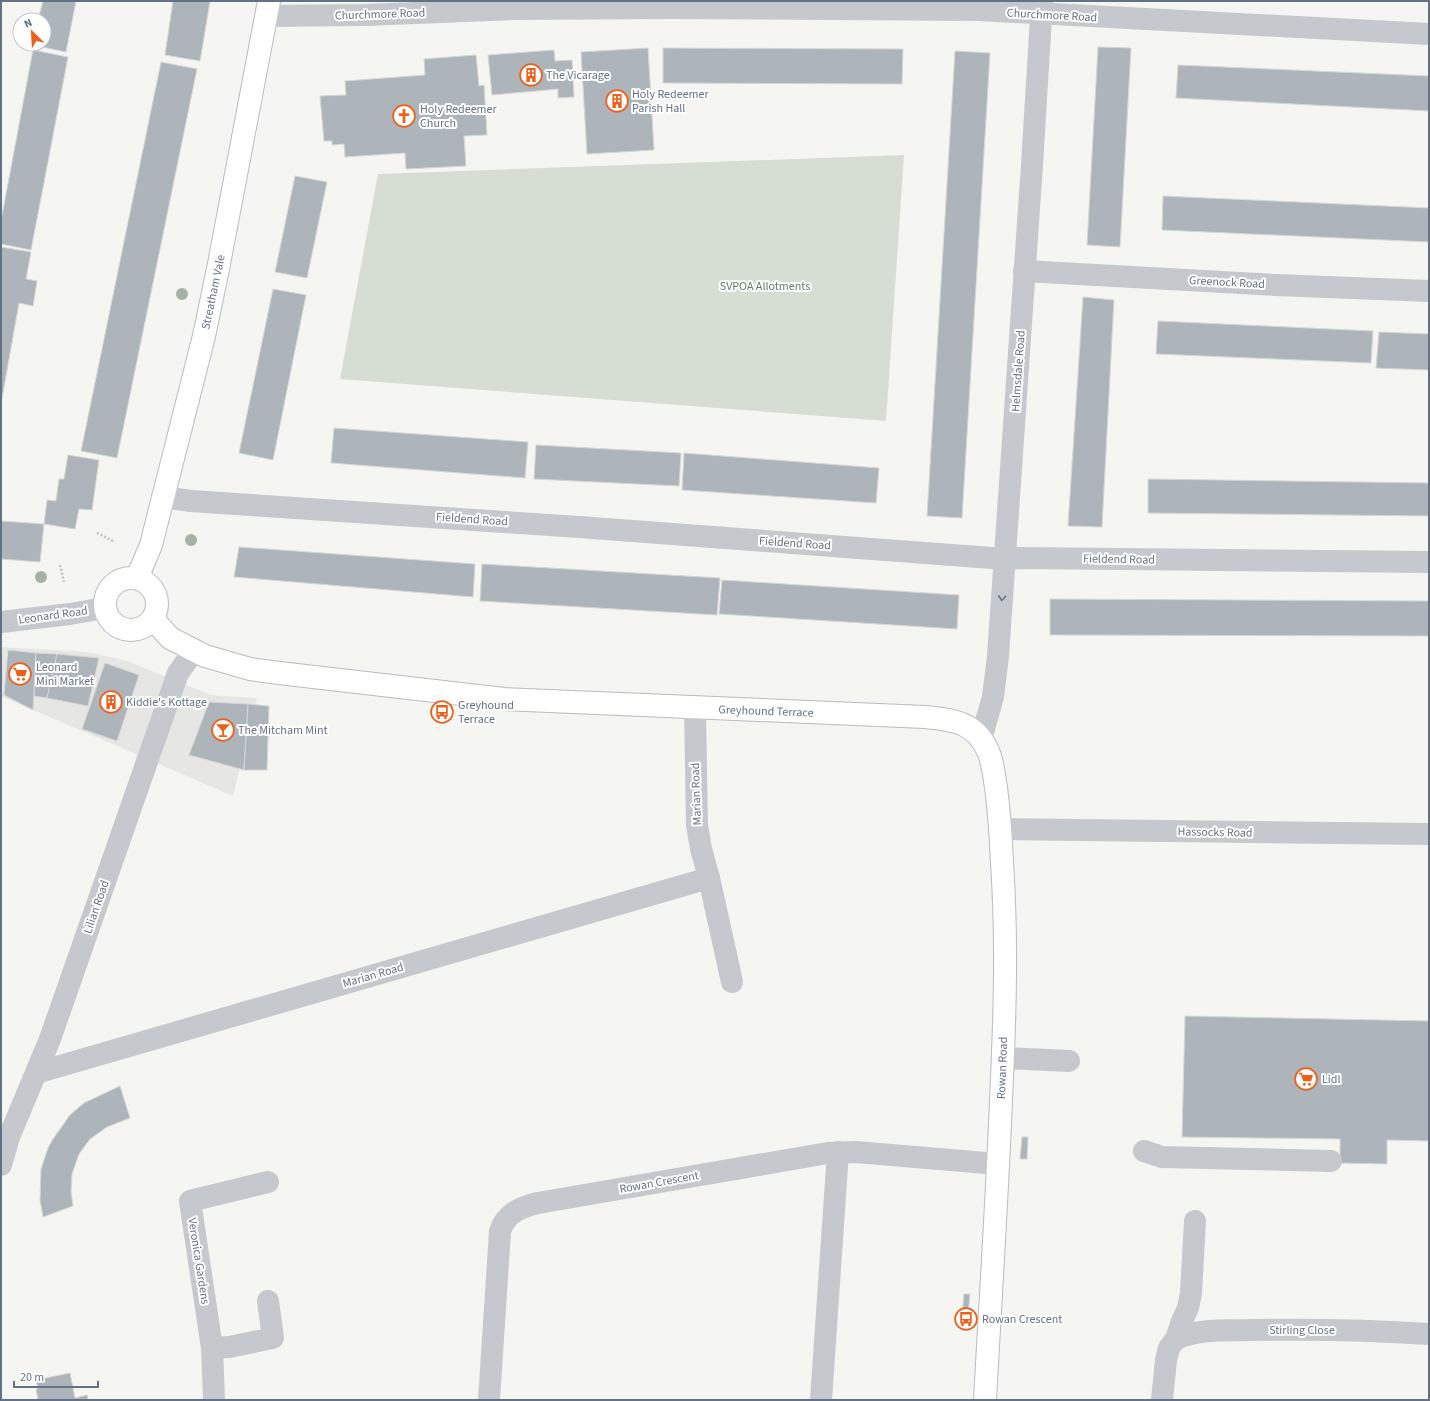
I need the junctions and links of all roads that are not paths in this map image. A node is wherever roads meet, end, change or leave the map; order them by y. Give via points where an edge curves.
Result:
1 (268, 8) edge
2 (1041, 8) edge
3 (1429, 34) edge
4 (1024, 271) junction
5 (1429, 291) edge
6 (162, 497) junction
7 (1005, 559) junction
8 (1429, 562) edge
9 (137, 578) junction
10 (104, 608) junction
11 (153, 619) junction
12 (1, 622) edge
13 (194, 651) junction
14 (695, 708) junction
15 (981, 739) junction
16 (1000, 829) junction
17 (1429, 834) edge
18 (709, 878) junction
19 (732, 982) dead end
20 (1003, 1058) junction
21 (1069, 1061) dead end
22 (36, 1072) junction
23 (1144, 1151) dead end
24 (838, 1152) junction
25 (1331, 1161) dead end
26 (998, 1164) junction
27 (1, 1165) edge
28 (268, 1182) dead end
29 (1195, 1221) dead end
30 (268, 1301) dead end
31 (1429, 1334) edge
32 (1176, 1339) junction
33 (212, 1348) junction
34 (214, 1400) edge
35 (489, 1400) edge
36 (821, 1400) edge
37 (985, 1400) edge
38 (1162, 1400) edge

1 - 2 street, Churchmore Road via 365,15 513,9
1 - 6 main road, Streatham Vale via 218,269 195,373
2 - 3 street, Churchmore Road
2 - 4 street, Helmsdale Road
4 - 5 street, Greenock Road
4 - 7 street, Helmsdale Road
6 - 7 street, Fieldend Road
6 - 9 main road, Streatham Vale via 150,550
7 - 8 street, Fieldend Road
7 -> 15 street, Helmsdale Road via 993,697
9 - 10 main road via 117,581 105,597
9 - 11 main road via 146,582 157,599 157,610
10 - 11 main road via 111,622 125,630 141,629
10 - 12 street, Leonard Road
11 - 13 main road, Greyhound Terrace via 170,638
13 - 14 main road, Greyhound Terrace via 250,669 423,690 520,700
13 - 22 street, Lilian Road via 178,673 50,1039
14 - 15 main road, Greyhound Terrace via 943,719 964,723
14 - 18 street, Marian Road via 697,825
15 - 16 main road, Rowan Road via 990,759 994,777
16 - 17 street, Hassocks Road
16 - 20 main road, Rowan Road via 1005,933
18 - 19 street, Marian Road
18 - 22 street, Marian Road
20 - 21 street
20 - 26 main road, Rowan Road
22 - 27 street, Lilian Road via 9,1137
23 - 25 street via 1162,1157
24 - 26 street, Rowan Crescent
24 - 35 street, Rowan Crescent via 538,1203 514,1212 502,1223 498,1241
24 - 36 street
26 - 37 main road, Rowan Road
28 - 33 street, Veronica Gardens via 190,1201
29 - 32 street via 1191,1293
30 - 33 street via 273,1338
31 - 32 street, Stirling Close via 1325,1329 1206,1331 1189,1333
32 - 38 street via 1169,1348 1166,1360
33 - 34 street, Veronica Gardens

